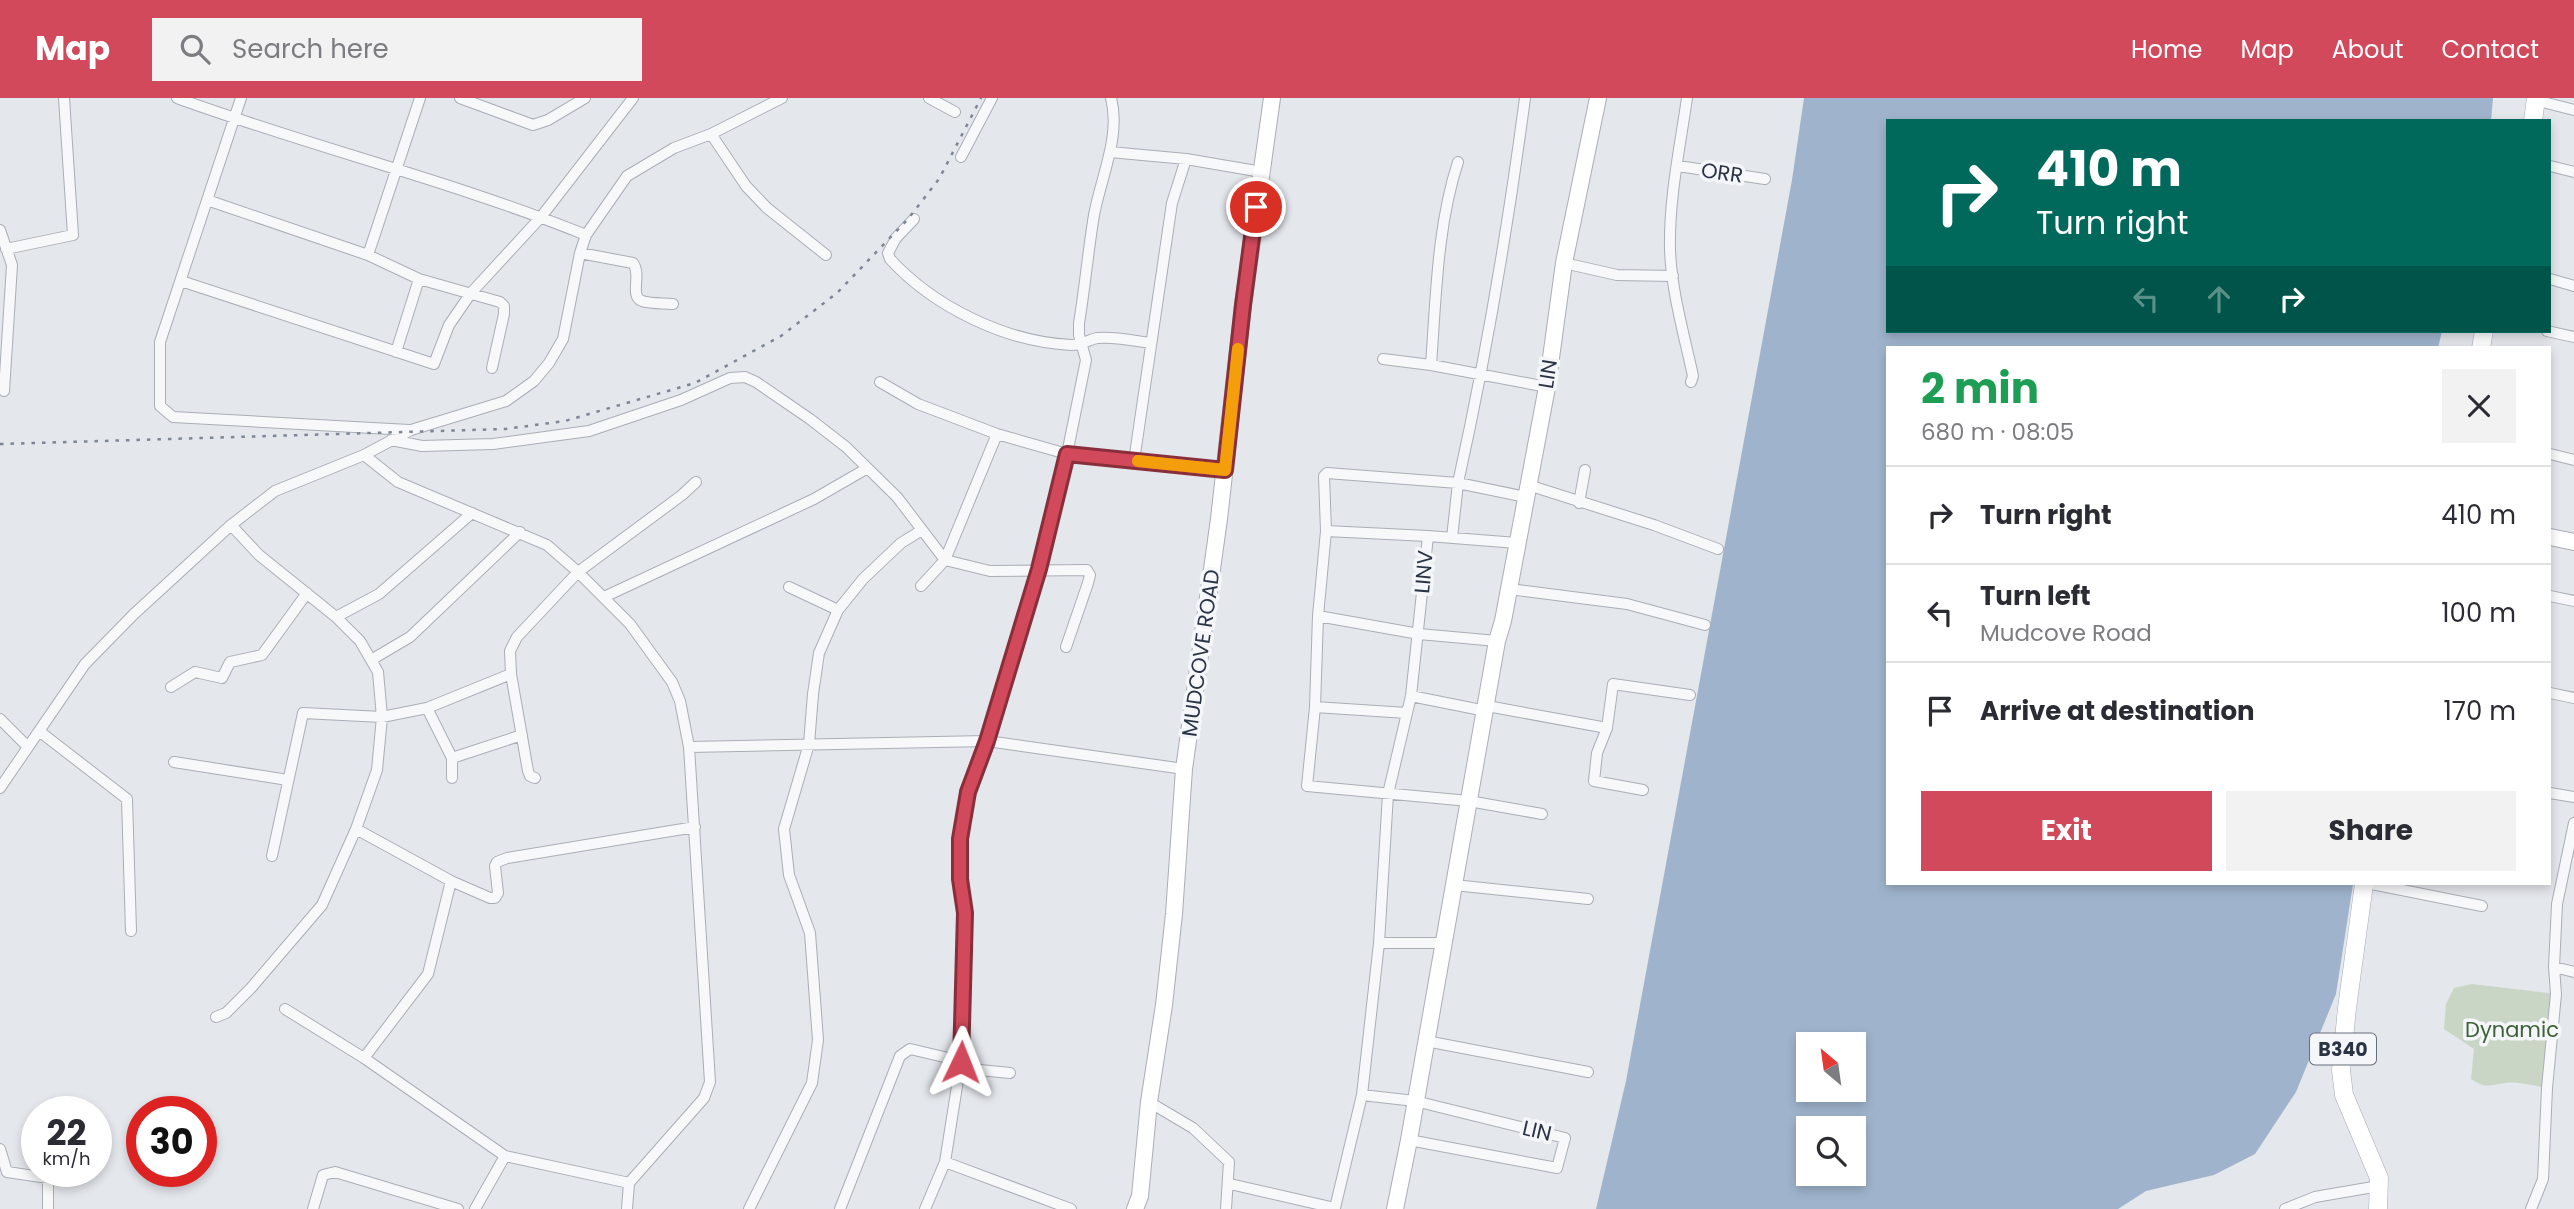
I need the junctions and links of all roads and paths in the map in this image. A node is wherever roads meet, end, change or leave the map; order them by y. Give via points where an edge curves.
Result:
1 (64, 98) edge
2 (177, 98) edge
3 (241, 98) edge
4 (419, 98) edge
5 (460, 98) edge
6 (585, 98) edge
7 (633, 98) edge
8 (782, 98) edge
9 (929, 98) edge
10 (992, 98) edge
11 (1111, 98) edge
12 (1272, 98) edge
13 (1525, 98) edge
14 (1598, 98) edge
15 (1687, 98) edge
16 (2535, 99) edge
17 (2574, 110) edge
18 (956, 112) dead end
19 (234, 119) junction
20 (2533, 119) edge
21 (711, 134) junction
22 (1110, 152) junction
23 (961, 157) dead end
24 (1186, 159) junction
25 (1458, 162) dead end
26 (1678, 166) junction
27 (2551, 166) edge
28 (397, 169) junction
29 (1262, 172) junction
30 (2574, 172) edge
31 (1765, 179) dead end
32 (207, 200) junction
33 (541, 217) junction
34 (914, 219) dead end
35 (0, 230) edge
36 (586, 235) junction
37 (6, 249) junction
38 (580, 253) junction
39 (368, 255) junction
40 (826, 256) dead end
41 (1564, 263) junction
42 (1673, 276) junction
43 (419, 279) junction
44 (2551, 279) edge
45 (181, 281) junction
46 (2574, 286) edge
47 (471, 293) junction
48 (673, 304) dead end
49 (2551, 332) edge
50 (2574, 337) edge
51 (1151, 343) junction
52 (1083, 344) junction
53 (396, 352) junction
54 (1383, 359) dead end
55 (1431, 365) junction
56 (492, 368) dead end
57 (1482, 376) junction
58 (880, 382) dead end
59 (1691, 382) dead end
60 (1547, 387) junction
61 (4, 391) dead end
62 (411, 430) junction
63 (997, 433) junction
64 (391, 440) junction
65 (1067, 454) junction
66 (2551, 454) edge
67 (364, 455) junction
68 (2574, 460) edge
69 (1134, 461) junction
70 (866, 469) junction
71 (1225, 470) junction
72 (1585, 470) dead end
73 (696, 482) dead end
74 (1458, 483) junction
75 (1527, 491) junction
76 (1580, 503) junction
77 (472, 513) junction
78 (231, 525) junction
79 (922, 530) junction
80 (1326, 531) junction
81 (520, 532) junction
82 (1428, 536) junction
83 (2551, 537) edge
84 (1452, 538) junction
85 (2574, 542) edge
86 (1517, 543) junction
87 (1718, 549) dead end
88 (945, 560) junction
89 (1039, 569) junction
90 (578, 572) junction
91 (921, 586) dead end
92 (789, 587) dead end
93 (1508, 589) junction
94 (307, 593) junction
95 (2551, 596) edge
96 (604, 597) junction
97 (2574, 601) edge
98 (838, 610) junction
99 (1318, 616) junction
100 (336, 617) junction
101 (1705, 625) dead end
102 (1419, 634) junction
103 (1497, 641) junction
104 (1066, 647) dead end
105 (371, 660) junction
106 (511, 674) junction
107 (171, 687) dead end
108 (2551, 693) edge
109 (1690, 695) dead end
110 (1411, 696) junction
111 (2574, 698) edge
112 (427, 708) junction
113 (1315, 708) junction
114 (1486, 708) junction
115 (1407, 713) junction
116 (382, 717) junction
117 (0, 719) edge
118 (1607, 728) junction
119 (39, 731) junction
120 (522, 735) junction
121 (987, 741) junction
122 (809, 744) junction
123 (27, 746) junction
124 (689, 747) junction
125 (452, 758) junction
126 (174, 762) dead end
127 (1184, 769) junction
128 (452, 778) dead end
129 (535, 778) dead end
130 (288, 780) junction
131 (0, 788) edge
132 (1643, 790) dead end
133 (2551, 793) edge
134 (1388, 794) junction
135 (2574, 797) edge
136 (1469, 801) junction
137 (1542, 814) dead end
138 (2574, 823) edge
139 (695, 827) junction
140 (356, 829) junction
141 (272, 856) dead end
142 (2570, 862) edge
143 (451, 881) junction
144 (1454, 885) junction
145 (2364, 885) edge
146 (2377, 885) edge
147 (1588, 899) dead end
148 (2482, 906) dead end
149 (131, 930) dead end
150 (1379, 943) junction
151 (1443, 943) junction
152 (2554, 968) junction
153 (2574, 972) edge
154 (285, 1009) dead end
155 (216, 1017) dead end
156 (1426, 1041) junction
157 (364, 1058) junction
158 (960, 1065) junction
159 (1588, 1072) dead end
160 (1010, 1073) dead end
161 (1362, 1095) junction
162 (1415, 1101) junction
163 (1149, 1102) junction
164 (1409, 1140) junction
165 (0, 1149) edge
166 (505, 1156) junction
167 (945, 1162) junction
168 (629, 1184) junction
169 (1230, 1184) junction
170 (2379, 1186) junction
171 (48, 1209) edge
172 (313, 1209) edge
173 (458, 1209) edge
174 (475, 1209) edge
175 (626, 1209) edge
176 (749, 1209) edge
177 (840, 1209) edge
178 (925, 1209) edge
179 (1071, 1209) edge
180 (1135, 1209) edge
181 (1226, 1209) edge
182 (1395, 1209) edge
183 (2285, 1209) edge
184 (2378, 1209) edge
185 (2531, 1209) edge

1 - 37 street via 73,235
2 - 19 street
3 - 19 street
4 - 28 street
5 - 6 street via 533,125
7 - 33 street
8 - 21 street
9 - 18 street
10 - 23 street
11 - 22 street via 1115,118
12 - 29 street, MUDCOVE ROAD
13 - 57 street
14 - 41 street, LIN
15 - 26 street
16 - 17 street
16 - 20 main road
19 - 28 street
19 - 32 street
21 - 36 street via 674,148 627,176
21 - 40 street via 746,186
22 - 24 street
22 - 52 street via 1094,216 1079,323
24 - 29 street
24 - 51 street via 1172,203
25 - 55 street via 1449,190
26 - 31 street, ORR
26 - 42 street via 1670,248
27 - 30 street
28 - 33 street
28 - 39 street
29 - 71 street, MUDCOVE ROAD
32 - 39 street
32 - 45 street
33 - 36 street
33 - 47 street
34 - 52 street via 888,253 915,281 996,328
35 - 37 street
36 - 38 street
37 - 61 street via 12,265
38 - 48 street via 633,263 638,273 638,298
38 - 62 street via 563,339 534,382 506,401
39 - 43 street
41 - 42 street via 1617,275
41 - 60 street, LIN
42 - 59 street
43 - 47 street
43 - 53 street
44 - 46 street
45 - 53 street
45 - 62 street via 160,342 160,406 168,414
47 - 53 street via 449,325 434,364
47 - 56 street via 504,306
49 - 50 street
51 - 52 street via 1101,338
51 - 69 street
52 - 65 street via 1086,360
54 - 55 street
55 - 57 street
57 - 60 street
57 - 74 street
58 - 63 street via 918,404
60 - 75 street, LIN
62 - 64 street
63 - 65 street
63 - 88 street
64 - 67 street
64 - 70 street via 422,446 493,444 589,431 730,378 745,377 810,419
65 - 69 street
65 - 89 street
66 - 68 street
67 - 77 street via 398,482
67 - 78 street via 275,491
69 - 71 street
70 - 79 street via 897,497
70 - 96 street via 814,499
71 - 127 street, MUDCOVE ROAD
72 - 76 street
73 - 90 street
74 - 75 street
74 - 80 street via 1325,473
74 - 84 street
75 - 76 street
75 - 86 street, LIN
76 - 87 street
77 - 81 street
77 - 100 street via 379,594
78 - 94 street via 258,555
78 - 119 street via 85,664
79 - 88 street
79 - 98 street via 863,579
80 - 82 street
80 - 99 street
81 - 90 street via 547,545
81 - 105 street via 411,637
82 - 84 street, LINV
82 - 102 street, LINV
83 - 85 street
84 - 86 street, LINV
86 - 93 street, LIN
88 - 89 street via 990,571
88 - 91 street
89 - 104 street via 1087,570 1090,575
89 - 121 street
90 - 96 street
90 - 106 street via 517,637 510,651
92 - 98 street
93 - 101 street via 1627,604
93 - 103 street, LIN
94 - 100 street
94 - 107 street via 262,656 230,662 222,678 195,672
95 - 97 street
96 - 124 street via 672,682
98 - 122 street via 819,653
99 - 102 street
99 - 113 street
100 - 105 street
102 - 103 street
102 - 110 street, LINV
103 - 114 street, LIN
105 - 116 street via 378,672
106 - 112 street
106 - 120 street
108 - 111 street
109 - 118 street via 1613,684
110 - 114 street
110 - 115 street
112 - 116 street
112 - 125 street
113 - 115 street
113 - 134 street via 1307,786
114 - 118 street
114 - 136 street, LIN
115 - 134 street
116 - 130 street via 303,713
116 - 140 street via 377,770
117 - 123 street
118 - 132 street via 1597,753 1594,781
119 - 123 street
119 - 149 street via 127,799
120 - 125 street
120 - 129 street via 528,771
121 - 122 street
121 - 127 street
121 - 158 street via 968,792 960,839 965,913
122 - 124 street
122 - 176 street via 784,829 789,875 810,933 818,1040 812,1083
123 - 131 street
124 - 139 street
125 - 128 street
126 - 130 street
127 - 163 street, MUDCOVE ROAD via 1174,914
130 - 141 street
133 - 135 street
134 - 136 street
134 - 150 street
136 - 137 street
136 - 144 street, LIN
138 - 142 street
139 - 143 street via 507,858 495,866 495,898
139 - 168 street via 710,1082 704,1098
140 - 143 street
140 - 155 street via 322,905 251,988
142 - 152 street via 2557,904
143 - 157 street via 428,974
144 - 147 street
144 - 151 street, LIN
145 - 170 main road, B340 via 2342,1070 2344,1095
146 - 148 street
150 - 151 street
150 - 161 street
151 - 156 street, LIN
152 - 153 street
152 - 185 street via 2543,1179
154 - 157 street
156 - 159 street
156 - 162 street, LIN
157 - 166 street
158 - 160 street
158 - 167 street
158 - 177 street via 910,1049 900,1056
161 - 162 street, LIN
161 - 169 street via 1335,1208
162 - 164 street, LIN
162 - 164 street, LIN via 1565,1138 1557,1168
163 - 169 street via 1193,1128 1229,1162
163 - 180 street, MUDCOVE ROAD
164 - 182 street, LIN
165 - 171 street via 7,1172 48,1178
166 - 168 street
166 - 174 street
167 - 178 street
167 - 179 street
168 - 175 street
169 - 181 street
170 - 183 street via 2315,1196
170 - 184 main road, B340
172 - 173 street via 323,1175 335,1172

